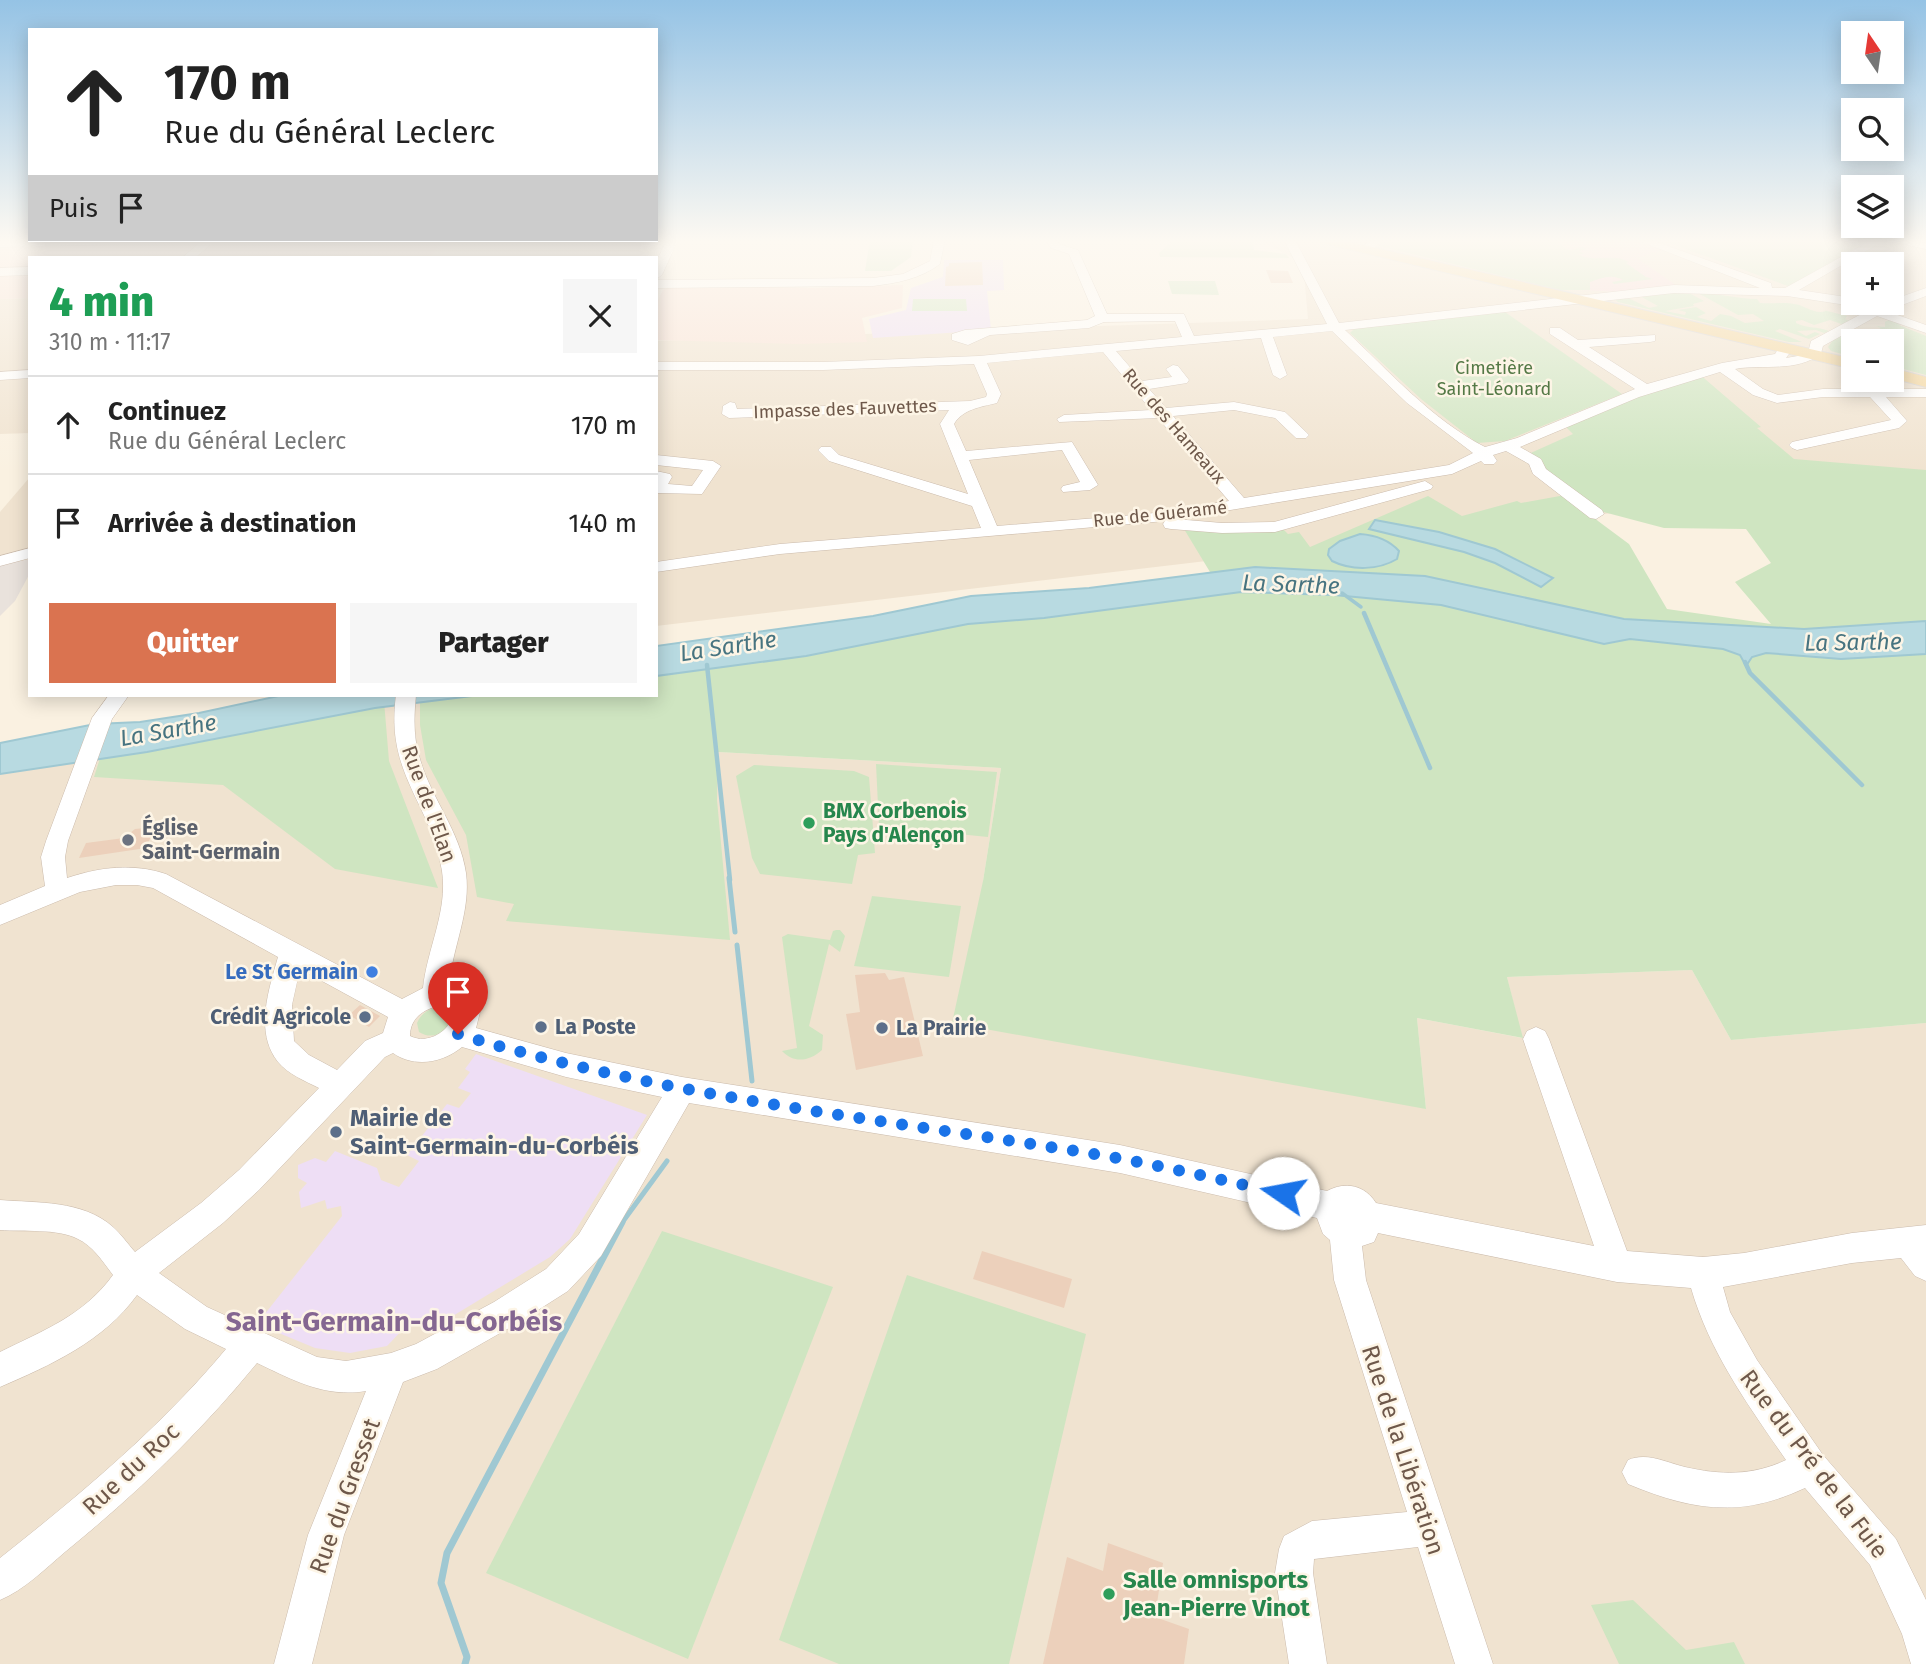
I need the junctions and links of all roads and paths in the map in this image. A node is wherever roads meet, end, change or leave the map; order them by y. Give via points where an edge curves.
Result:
1 (1095, 318) edge
2 (1180, 318) edge
3 (1331, 318) edge
4 (1420, 318) edge
5 (1658, 318) edge
6 (1865, 318) edge
7 (1900, 318) edge
8 (1335, 327) junction
9 (1926, 329) edge
10 (987, 331) dead end
11 (1555, 331) dead end
12 (1266, 334) junction
13 (1650, 338) dead end
14 (1190, 341) junction
15 (1578, 344) junction
16 (1106, 348) junction
17 (1786, 348) junction
18 (1813, 354) junction
19 (979, 360) junction
20 (1841, 361) edge
21 (1752, 362) junction
22 (658, 366) edge
23 (1724, 368) junction
24 (1173, 369) dead end
25 (28, 374) edge
26 (1280, 375) dead end
27 (0, 376) edge
28 (1904, 376) edge
29 (1926, 382) edge
30 (1138, 386) junction
31 (1645, 390) junction
32 (1875, 394) junction
33 (1926, 394) edge
34 (929, 405) junction
35 (970, 405) junction
36 (730, 406) dead end
37 (1163, 414) junction
38 (948, 418) junction
39 (1064, 419) dead end
40 (1301, 435) dead end
41 (1797, 445) dead end
42 (1508, 446) junction
43 (826, 450) dead end
44 (1484, 453) junction
45 (960, 456) junction
46 (658, 460) edge
47 (658, 488) edge
48 (1069, 489) dead end
49 (979, 503) junction
50 (1241, 505) junction
51 (1596, 514) dead end
52 (1147, 519) junction
53 (991, 531) junction
54 (28, 554) edge
55 (0, 561) edge
56 (658, 566) edge
57 (118, 697) edge
58 (405, 703) edge
59 (57, 889) junction
60 (0, 915) edge
61 (291, 953) junction
62 (435, 995) junction
63 (400, 1026) junction
64 (458, 1034) junction
65 (1536, 1039) dead end
66 (340, 1086) junction
67 (682, 1089) junction
68 (0, 1215) edge
69 (1347, 1218) junction
70 (1920, 1249) edge
71 (1617, 1266) junction
72 (1703, 1273) junction
73 (133, 1274) junction
74 (251, 1344) junction
75 (0, 1370) edge
76 (391, 1370) junction
77 (1811, 1467) junction
78 (1640, 1472) dead end
79 (1427, 1528) junction
80 (0, 1581) edge
81 (1926, 1654) edge
82 (293, 1664) edge
83 (1308, 1664) edge
84 (1474, 1664) edge

1 - 10 street via 1089,324
2 - 14 street
3 - 8 street
4 - 8 street
5 - 17 main road
6 - 18 street, Rue de Guéramé via 1816,344
7 - 9 street
8 - 12 street
8 - 44 street via 1412,400
11 - 15 street
12 - 14 street
12 - 26 street
13 - 15 street
14 - 16 street
15 - 31 street
16 - 19 street
16 - 30 street, Rue des Hameaux
17 - 18 main road
17 - 21 street, Rue de Guéramé via 1780,357
18 - 20 main road
18 - 21 street, Rue de Guéramé via 1788,361
19 - 22 street
19 - 35 street via 994,394 992,400
21 - 23 street, Rue de Guéramé
23 - 31 street, Rue de Guéramé
23 - 32 street via 1758,392 1777,399 1823,393
24 - 30 street via 1182,380
25 - 27 street
28 - 29 main road
30 - 37 street, Rue des Hameaux
31 - 42 street, Rue de Guéramé
32 - 33 street
32 - 41 street via 1900,421
34 - 35 street, Impasse des Fauvettes
34 - 36 street, Impasse des Fauvettes via 729,414
34 - 38 street
35 - 38 street
37 - 39 street
37 - 40 street via 1234,406 1280,415
37 - 50 street, Rue des Hameaux
38 - 45 street
42 - 44 street, Rue de Guéramé
42 - 51 street via 1536,462 1539,471
43 - 49 street via 834,458
44 - 50 street, Rue de Guéramé via 1470,464 1452,469
44 - 52 street via 1490,461 1451,478 1275,527 1222,528
45 - 48 street via 1067,445 1090,485
45 - 49 street
46 - 47 street via 713,466 696,491
49 - 53 street
50 - 52 street, Rue de Guéramé
52 - 53 street, Rue de Guéramé
53 - 56 street, Rue de Guéramé via 780,549
54 - 55 street
57 - 59 street via 102,718 53,857
58 - 62 street, Rue de l'Elan via 409,761 444,835 454,873 456,902 438,965
59 - 60 street
59 - 61 street via 121,875 149,878
61 - 63 street
61 - 66 street via 280,1003 279,1029 287,1054
62 - 63 street via 418,1001
62 - 64 street via 459,998 467,1008
63 - 64 street via 402,1046 423,1051 448,1043
63 - 66 street
64 - 67 street via 566,1065
65 - 71 street
66 - 73 street via 249,1180
67 - 69 street via 1120,1158
67 - 76 street via 590,1245 557,1280 425,1357
68 - 73 street via 65,1220 87,1227
69 - 71 street
69 - 79 street, Rue de la Libération via 1350,1280
70 - 72 street via 1841,1250
71 - 72 street
72 - 77 street, Rue du Pré de la Fuie via 1729,1345
73 - 74 street via 196,1318
73 - 75 street via 111,1304 85,1327
74 - 76 street via 315,1373 346,1378
74 - 80 street, Rue du Roc via 141,1464
76 - 82 street, Rue du Gresset via 326,1535
77 - 78 street via 1761,1488 1731,1492
77 - 81 street, Rue du Pré de la Fuie via 1883,1552 1921,1631
79 - 83 street via 1312,1539 1297,1549 1294,1573
79 - 84 street, Rue de la Libération

